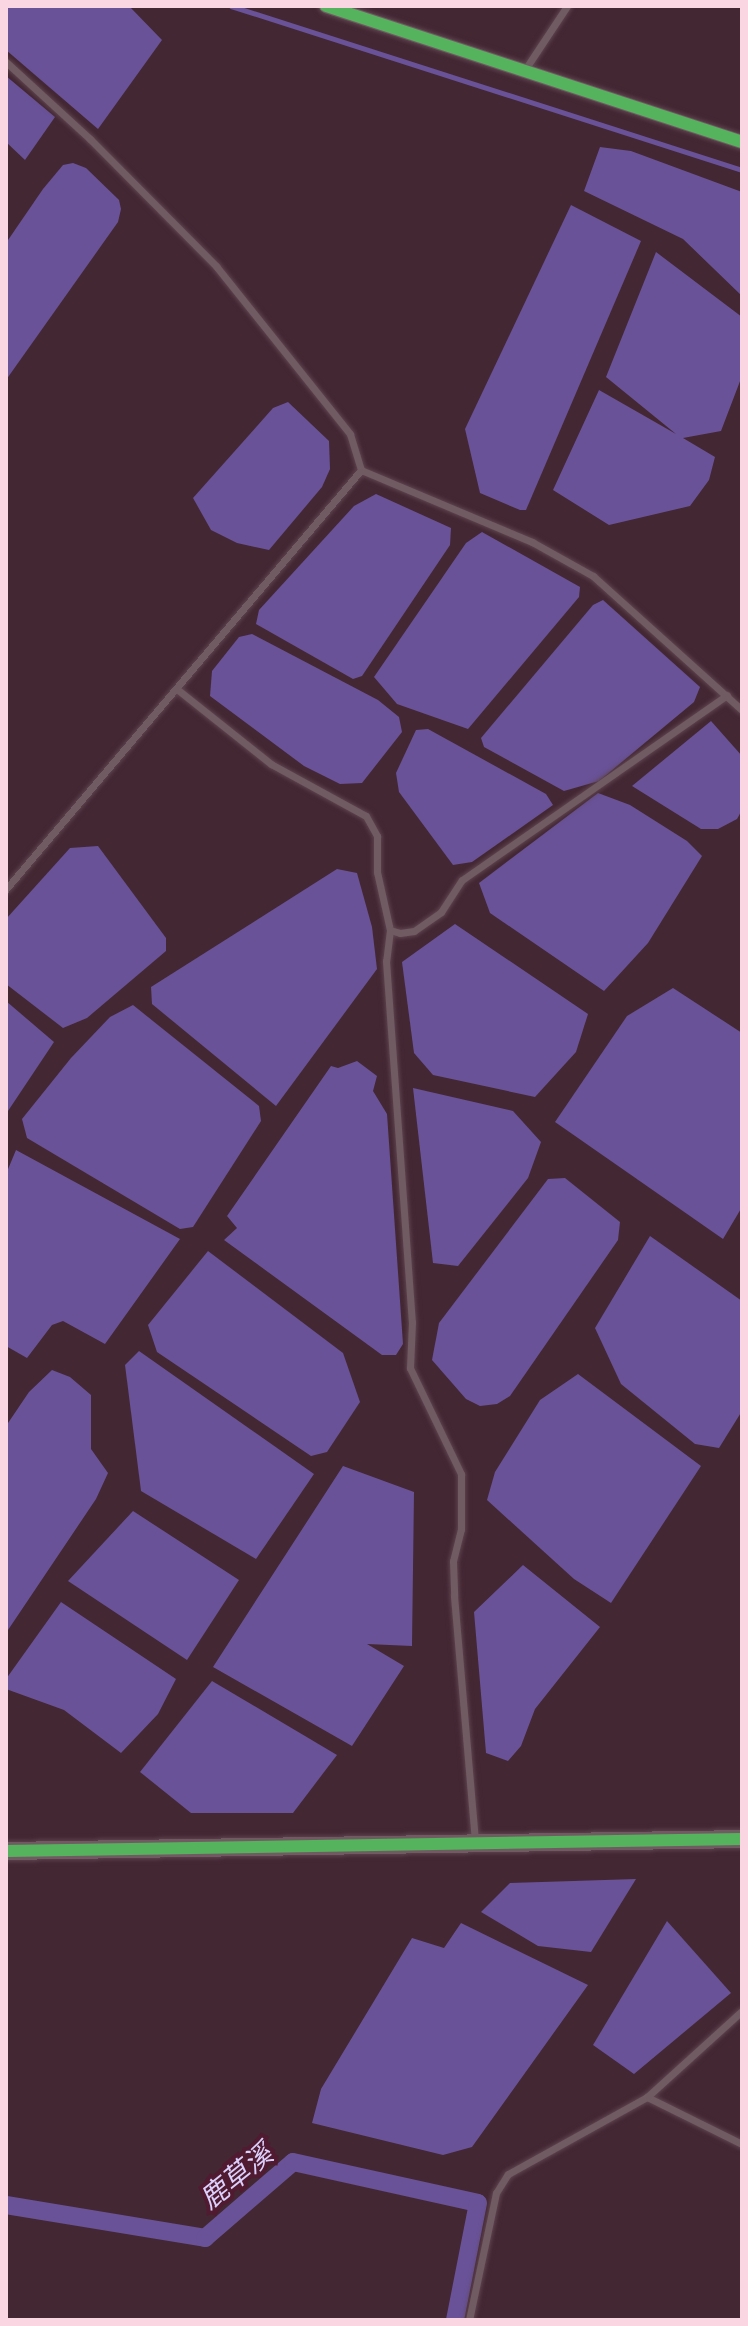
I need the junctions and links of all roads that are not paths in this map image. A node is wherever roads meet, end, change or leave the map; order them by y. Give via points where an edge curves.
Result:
1 (326, 6) edge
2 (567, 6) edge
3 (6, 62) edge
4 (523, 72) junction
5 (742, 142) edge
6 (361, 470) junction
7 (178, 690) junction
8 (727, 695) junction
9 (742, 710) edge
10 (6, 889) edge
11 (390, 930) junction
12 (742, 1839) edge
13 (476, 1845) junction
14 (6, 1851) edge
15 (742, 2011) edge
16 (647, 2097) junction
17 (742, 2144) edge
18 (469, 2320) edge

1 - 4 street
2 - 4 lane
3 - 6 lane via 216,266 350,434
4 - 5 street
6 - 7 lane
6 - 8 lane via 532,542 593,576
7 - 10 lane
7 - 11 lane via 271,764 366,816 377,836 377,872
8 - 9 lane
8 - 11 lane via 462,880 441,912 414,931
11 - 13 lane via 386,961 412,1322 410,1368 461,1474 454,1596
12 - 13 street
13 - 14 street
15 - 16 lane
16 - 17 lane
16 - 18 lane via 508,2174 496,2193

